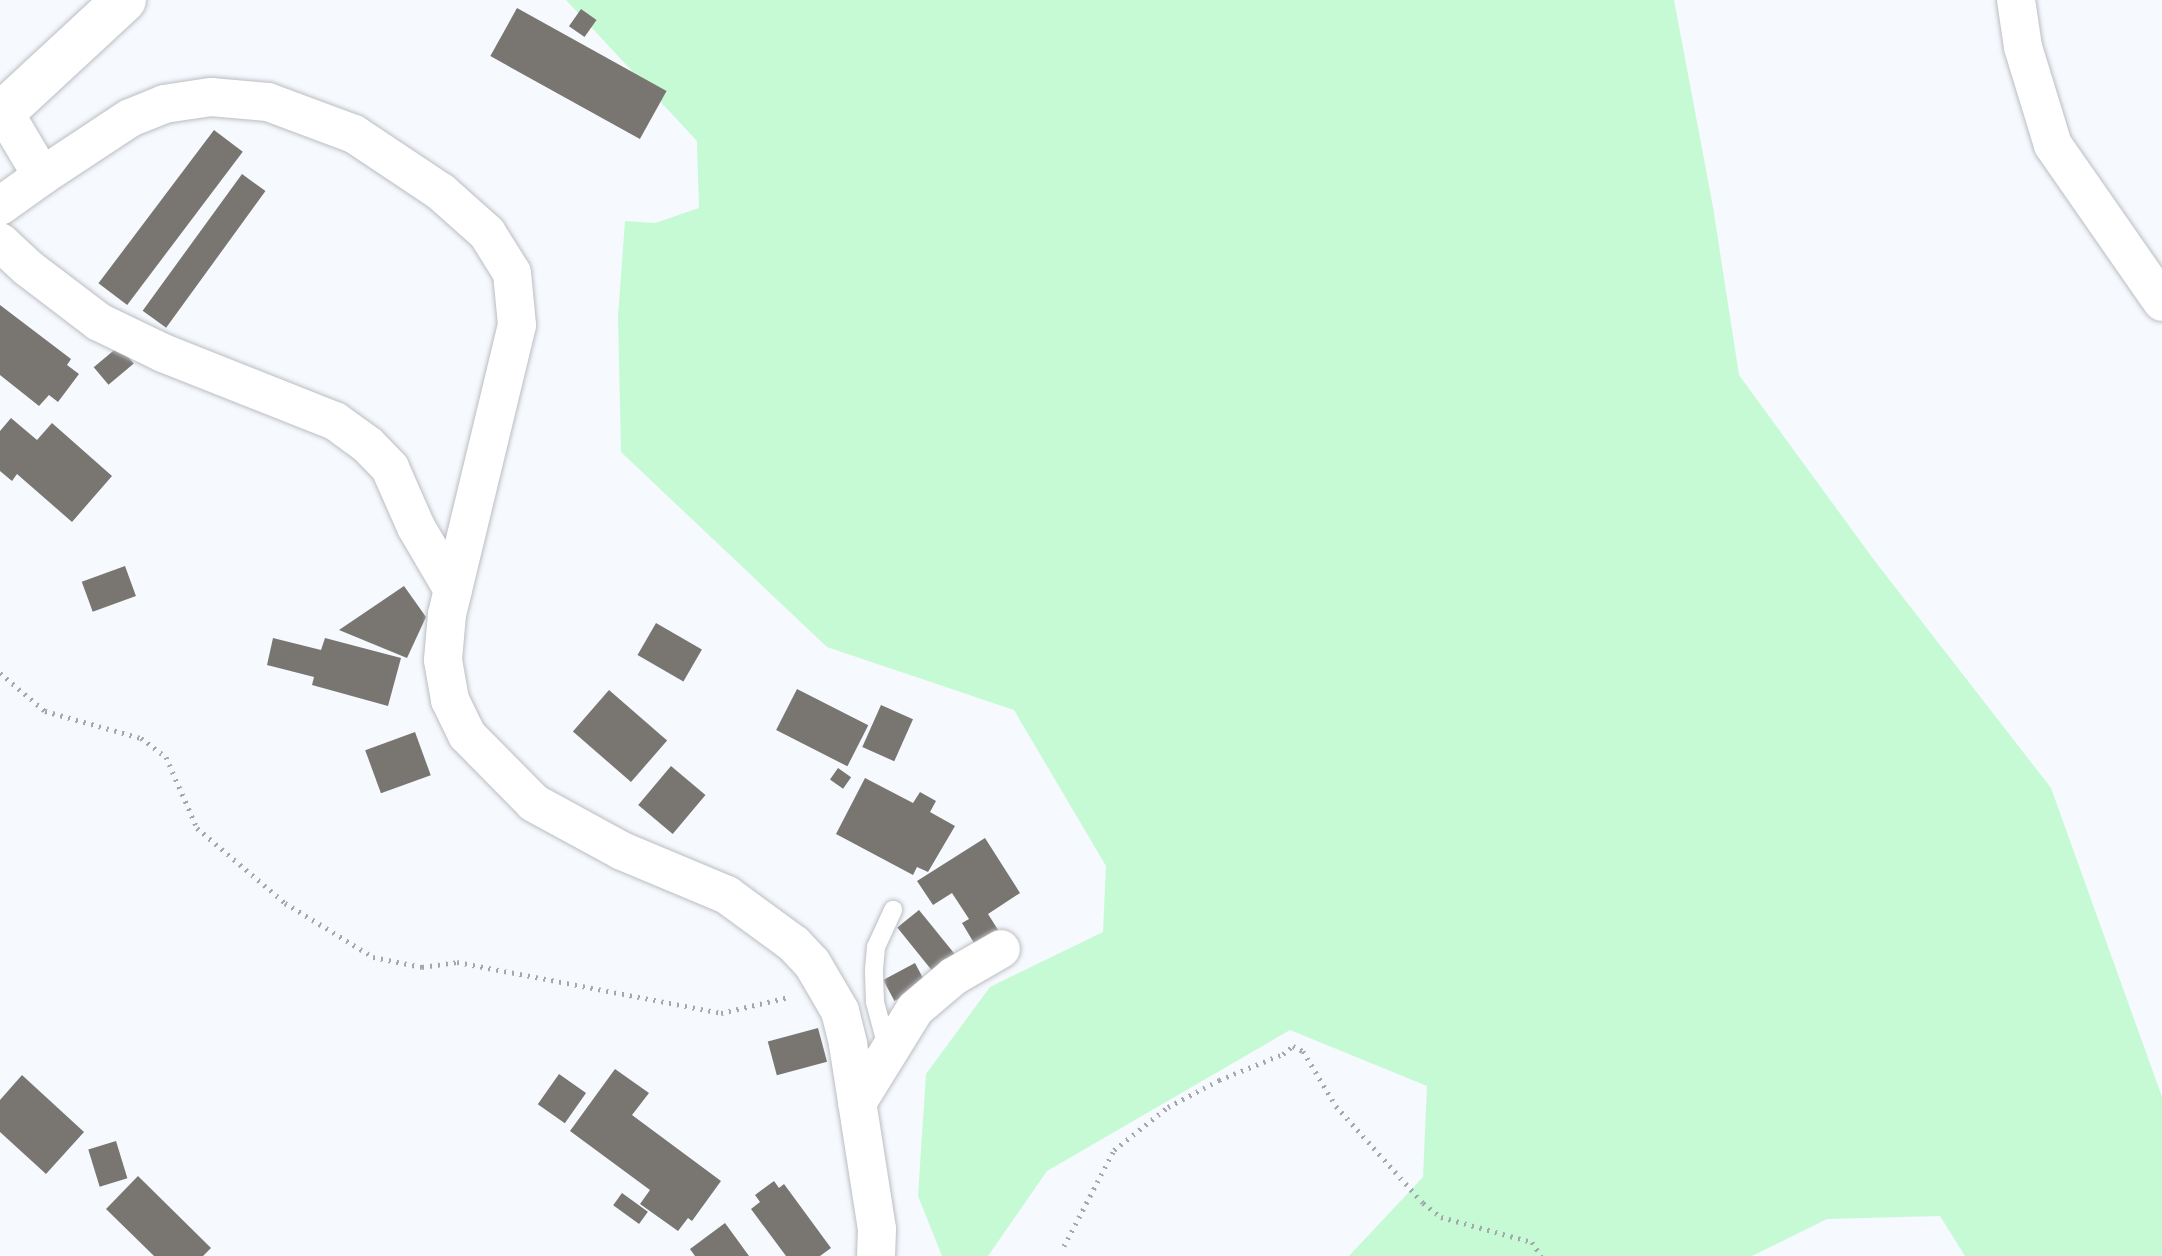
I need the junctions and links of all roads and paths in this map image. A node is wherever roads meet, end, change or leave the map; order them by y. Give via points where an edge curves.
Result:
1 (124, 0) edge
2 (2016, 0) edge
3 (1, 112) edge
4 (42, 176) junction
5 (0, 206) edge
6 (0, 242) edge
7 (2162, 302) edge
8 (453, 590) junction
9 (0, 673) edge
10 (893, 910) dead end
11 (1001, 949) dead end
12 (812, 963) junction
13 (889, 1054) junction
14 (857, 1103) junction
15 (1064, 1246) dead end
16 (876, 1256) edge
17 (1541, 1256) edge

1 - 3 main road
2 - 7 street via 2023,47 2053,145
3 - 4 street
4 - 5 street
4 - 8 street via 130,118 164,104 211,97 268,102 354,134 441,192 487,233 512,273 517,325
6 - 8 street via 99,322 335,421 368,445 390,468
8 - 12 street via 444,676 467,735 534,803 622,851 727,895
9 - 12 path via 45,711 141,738 166,757 197,828 285,903 373,957 422,967 457,962 721,1013 786,1000
10 - 13 lane via 876,947 874,970 875,1002
11 - 13 street via 954,976 915,1009
12 - 14 street via 840,1011
13 - 14 street
14 - 16 street via 877,1229
15 - 17 path via 1114,1150 1168,1107 1293,1046 1303,1051 1336,1106 1423,1203 1441,1217 1532,1242

